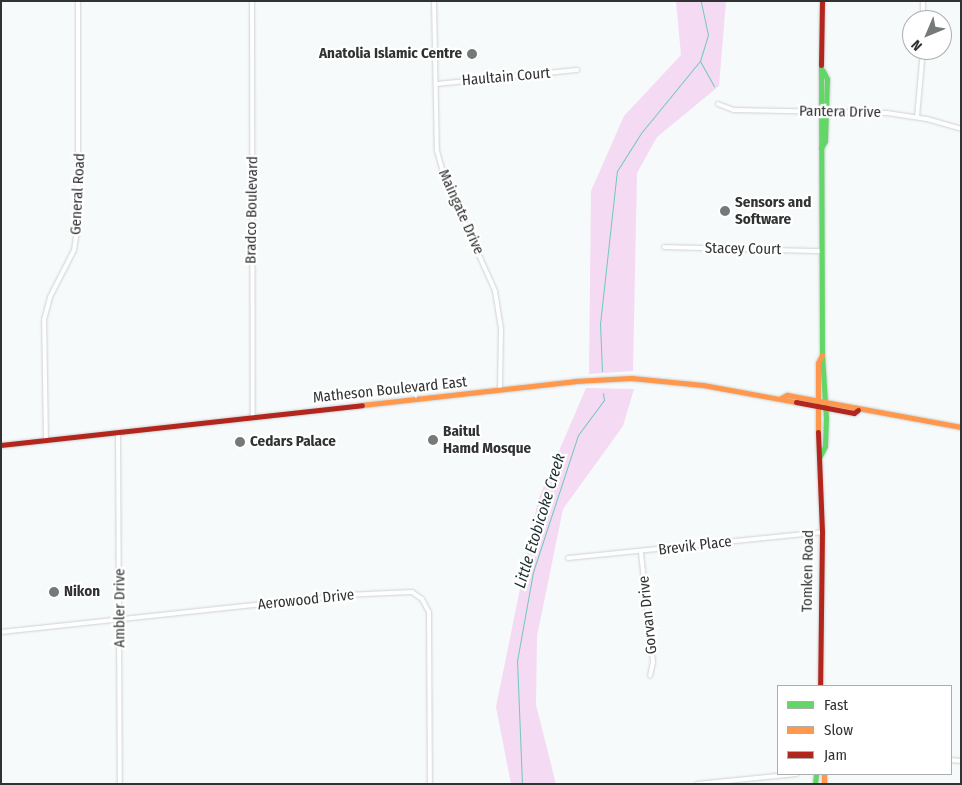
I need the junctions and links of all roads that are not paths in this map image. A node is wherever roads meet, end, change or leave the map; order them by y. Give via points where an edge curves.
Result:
1 (78, 1) edge
2 (252, 1) edge
3 (434, 1) edge
4 (822, 1) edge
5 (922, 60) edge
6 (577, 70) dead end
7 (823, 71) junction
8 (436, 84) junction
9 (718, 104) dead end
10 (819, 111) junction
11 (826, 111) junction
12 (917, 117) junction
13 (961, 129) edge
14 (821, 148) junction
15 (664, 247) dead end
16 (822, 250) junction
17 (822, 355) junction
18 (500, 390) junction
19 (781, 398) junction
20 (817, 400) junction
21 (826, 401) junction
22 (817, 408) junction
23 (826, 409) junction
24 (858, 410) junction
25 (253, 418) junction
26 (961, 427) edge
27 (118, 432) junction
28 (46, 440) junction
29 (1, 445) edge
30 (820, 456) junction
31 (822, 532) junction
32 (641, 553) junction
33 (568, 558) dead end
34 (120, 621) junction
35 (1, 632) edge
36 (650, 676) dead end
37 (820, 685) edge
38 (787, 775) edge
39 (120, 784) edge
40 (430, 784) edge
41 (697, 784) edge

1 - 28 street, General Road via 78,226 74,250 50,297 44,320
2 - 25 street, Bradco Boulevard
3 - 8 street, Maingate Drive
4 - 7 street, Tomken Road
5 - 12 street
6 - 8 street, Haultain Court
7 - 10 street, Tomken Road via 819,78
7 - 11 street, Tomken Road via 827,79
8 - 18 street, Maingate Drive via 435,140 440,166 488,270 497,302
9 - 10 street, Pantera Drive via 734,110
10 - 11 street, Pantera Drive
10 - 14 street, Tomken Road
11 - 12 street, Pantera Drive
11 - 14 street, Tomken Road via 825,141
12 - 13 street, Pantera Drive
14 - 16 street, Tomken Road
15 - 16 street, Stacey Court
16 - 17 street, Tomken Road
17 - 20 street, Tomken Road via 818,363
17 - 21 street, Tomken Road
18 - 19 street, Matheson Boulevard East via 575,381 639,378
18 - 25 street, Matheson Boulevard East
19 - 20 street, Matheson Boulevard East via 787,395
19 - 22 street, Matheson Boulevard East via 786,402
20 - 21 street, Matheson Boulevard East
20 - 22 street, Tomken Road
21 - 23 street, Tomken Road
21 - 24 street, Matheson Boulevard East
22 - 23 street, Matheson Boulevard East
22 - 30 street, Tomken Road
23 - 24 street, Matheson Boulevard East via 854,413
23 - 30 street, Tomken Road via 825,446
24 - 26 street, Matheson Boulevard East
25 - 27 street, Matheson Boulevard East
27 - 28 street, Matheson Boulevard East
27 - 34 street, Ambler Drive
28 - 29 street, Matheson Boulevard East
30 - 31 street, Tomken Road
31 - 32 street, Brevik Place
31 - 37 street, Tomken Road
32 - 33 street, Brevik Place
32 - 36 street, Gorvan Drive via 653,662
34 - 35 street, Aerowood Drive
34 - 39 street, Ambler Drive
34 - 40 street, Aerowood Drive via 353,594 398,590 415,594 429,612
38 - 41 street

